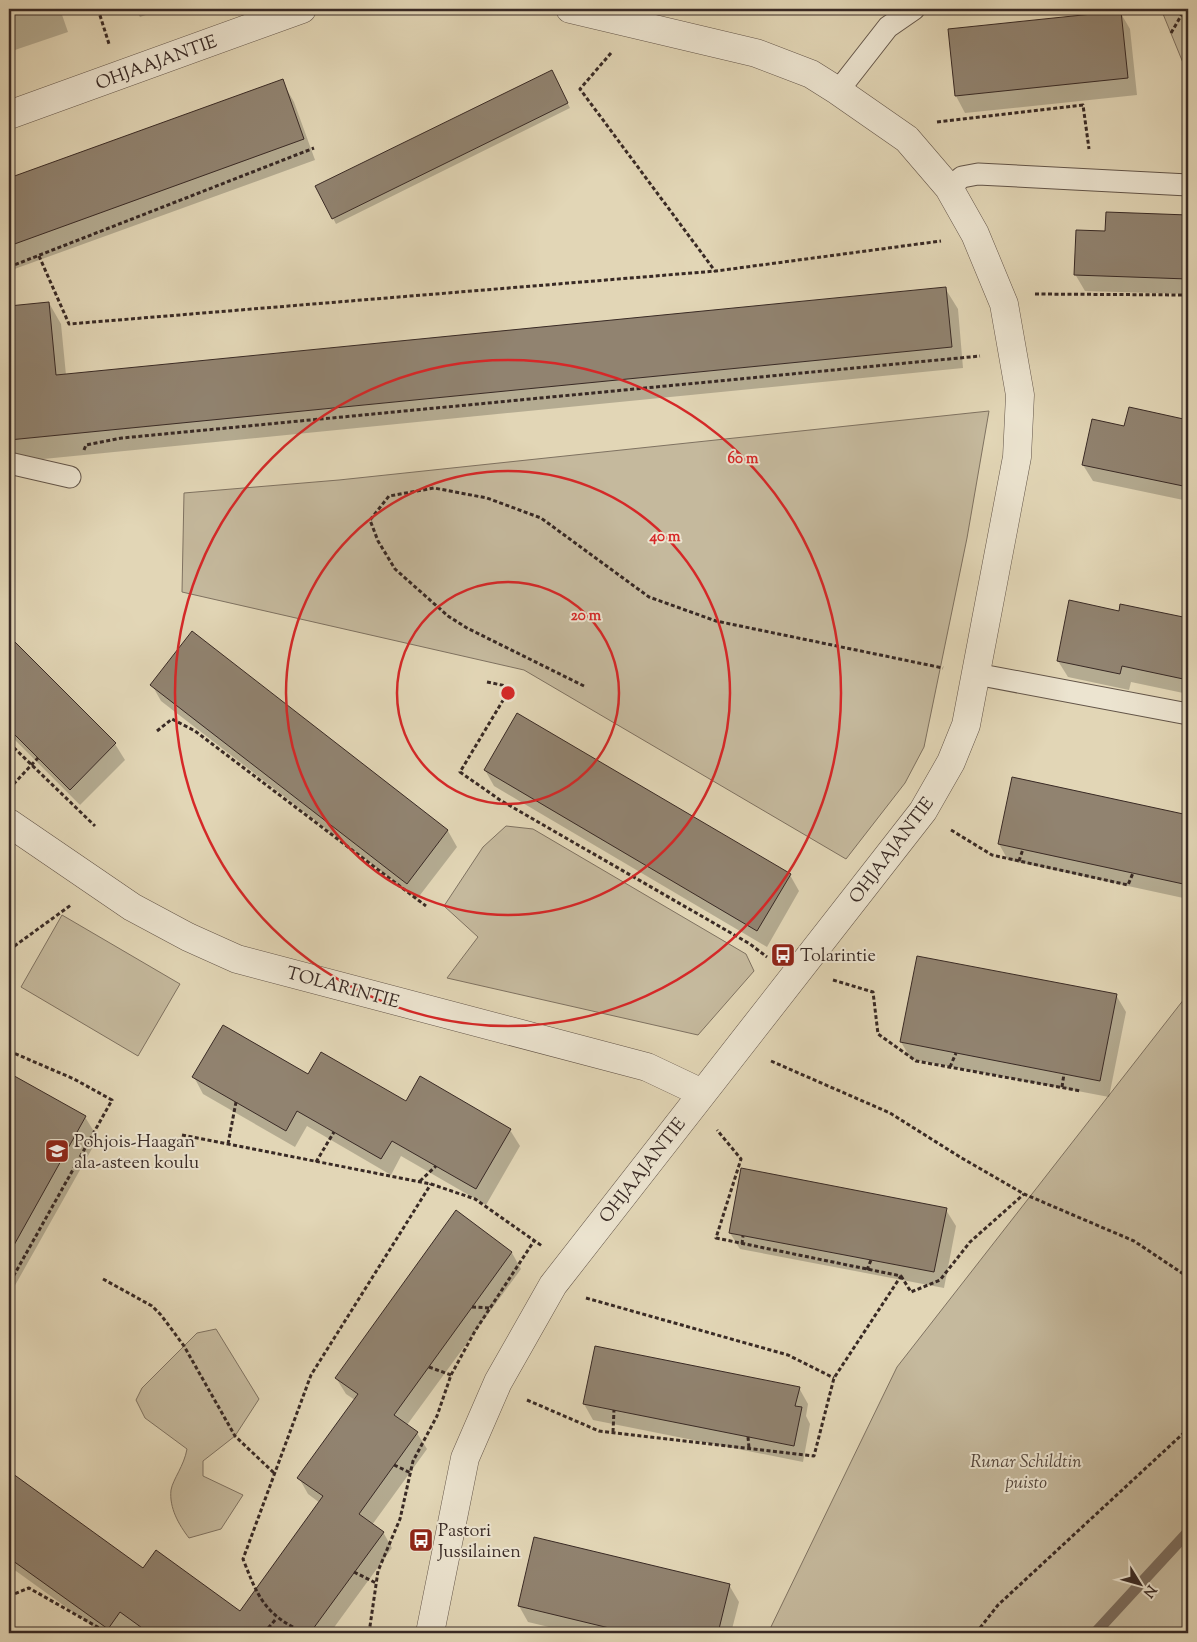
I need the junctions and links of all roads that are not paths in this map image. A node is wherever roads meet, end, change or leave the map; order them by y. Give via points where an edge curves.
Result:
1 (302, 9) edge
2 (570, 9) edge
3 (914, 9) edge
4 (838, 90) junction
5 (9, 115) edge
6 (1188, 185) edge
7 (948, 188) junction
8 (9, 463) edge
9 (70, 477) road end
10 (976, 674) junction
11 (1188, 714) edge
12 (9, 823) edge
13 (702, 1093) junction
14 (430, 1633) edge

1 - 5 street, OHJAAJANTIE
2 - 4 street, OHJAAJANTIE via 756,53 811,74
3 - 4 lane via 888,28
4 - 7 street, OHJAAJANTIE via 907,139
6 - 7 lane via 978,174 962,177
7 - 10 street, OHJAAJANTIE via 975,234 1004,304 1020,395 1017,458
8 - 9 lane
10 - 11 lane
10 - 13 street, OHJAAJANTIE via 966,725 951,762 923,811
12 - 13 street, TOLARINTIE via 132,907 188,938 237,959 646,1067
13 - 14 street, OHJAAJANTIE via 553,1285 498,1382 465,1458

